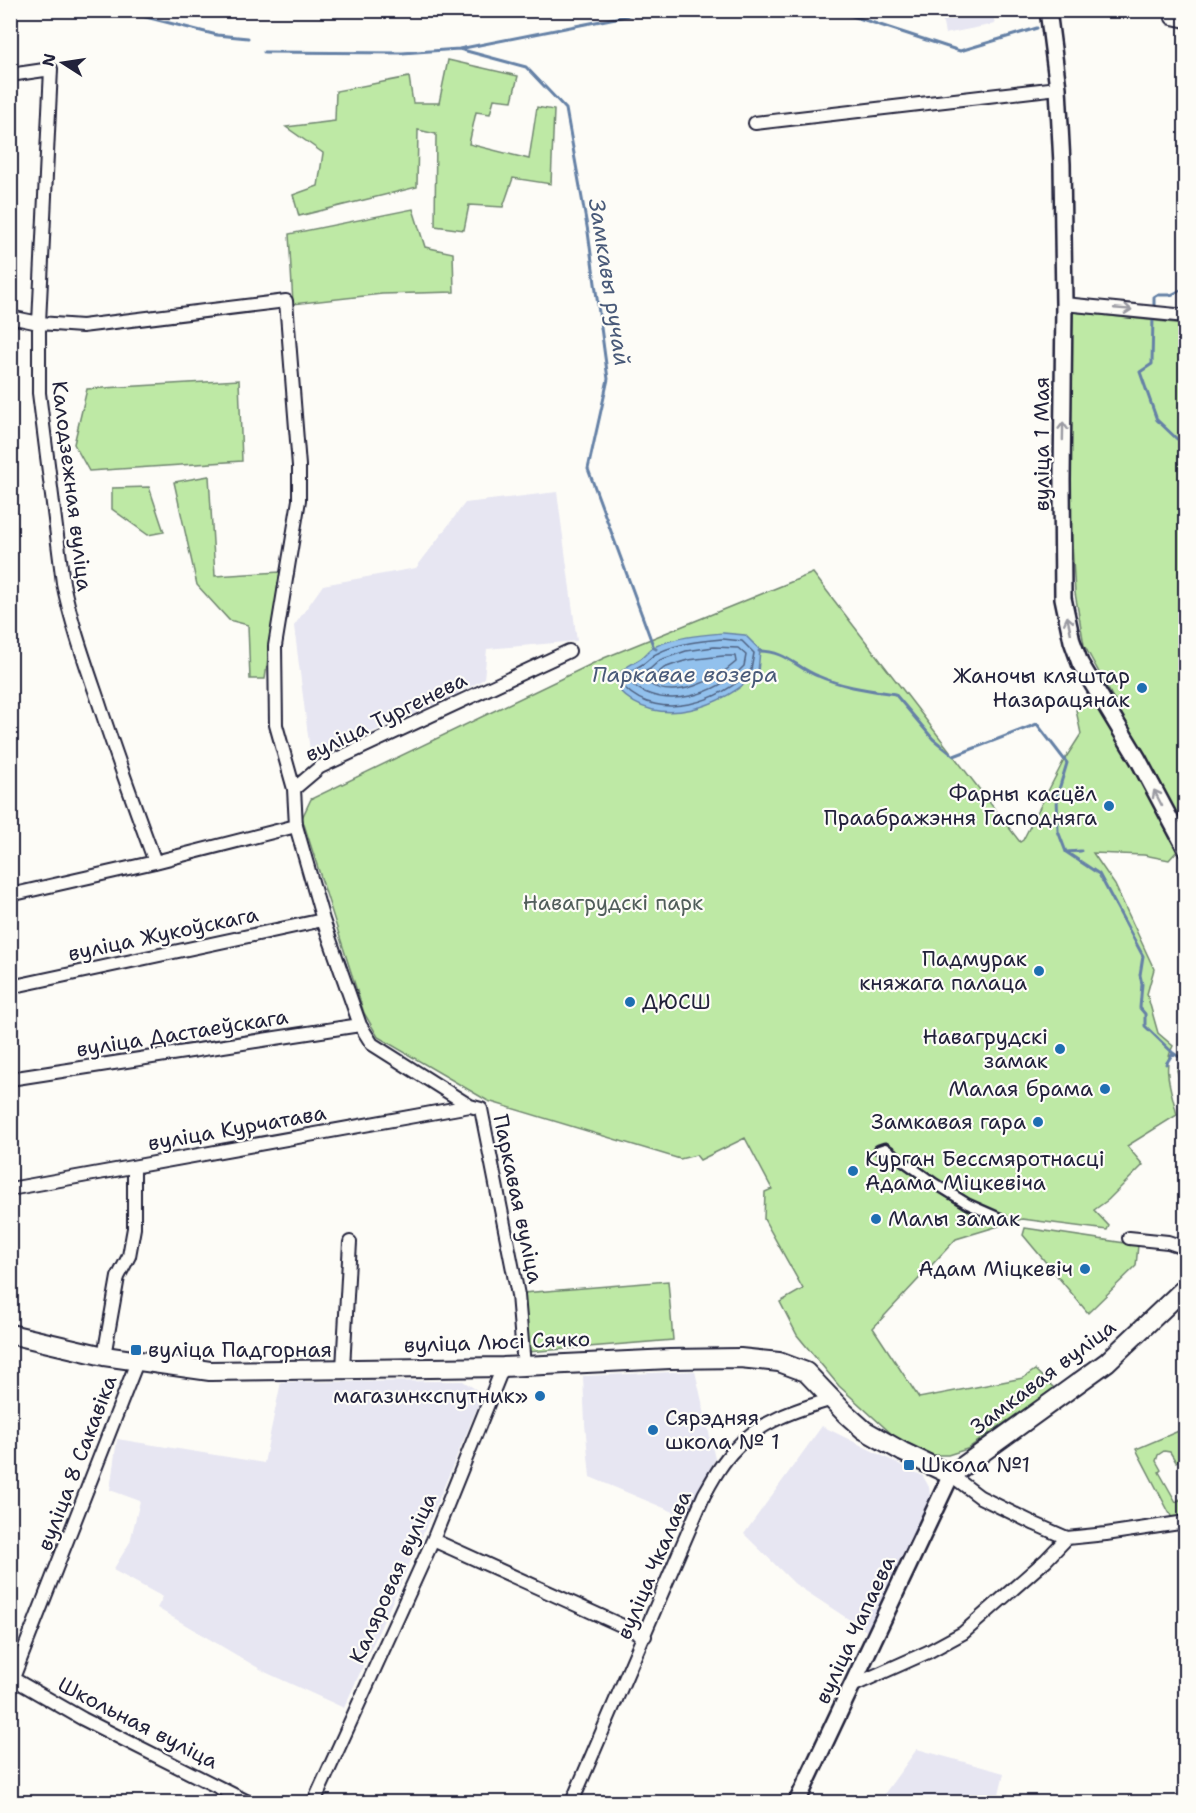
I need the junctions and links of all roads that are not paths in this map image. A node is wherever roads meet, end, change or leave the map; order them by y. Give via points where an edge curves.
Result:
1 (1048, 10) edge
2 (1172, 18) dead end
3 (1185, 21) edge
4 (10, 75) edge
5 (1058, 88) junction
6 (755, 123) dead end
7 (1064, 304) junction
8 (1185, 316) edge
9 (10, 317) edge
10 (39, 322) junction
11 (569, 651) dead end
12 (294, 789) junction
13 (296, 826) junction
14 (1185, 849) edge
15 (155, 862) junction
16 (10, 896) edge
17 (323, 920) junction
18 (10, 987) edge
19 (360, 1025) junction
20 (10, 1079) edge
21 (470, 1106) junction
22 (879, 1150) dead end
23 (134, 1167) junction
24 (10, 1190) edge
25 (1002, 1219) dead end
26 (1129, 1238) dead end
27 (350, 1242) dead end
28 (1185, 1248) edge
29 (1185, 1287) edge
30 (10, 1334) edge
31 (104, 1356) junction
32 (137, 1362) junction
33 (524, 1366) junction
34 (503, 1367) junction
35 (343, 1368) junction
36 (833, 1399) junction
37 (951, 1475) junction
38 (1185, 1522) edge
39 (1067, 1538) junction
40 (433, 1540) junction
41 (645, 1636) junction
42 (12, 1678) edge
43 (852, 1686) junction
44 (231, 1799) edge
45 (248, 1803) edge
46 (314, 1803) edge
47 (572, 1803) edge
48 (796, 1803) edge

1 - 5 street, вуліца 1 Мая
2 - 3 street
4 - 10 street, Калодзежная вуліца via 51,69
5 - 6 street
5 - 7 street, вуліца 1 Мая
7 -> 8 street
14 -> 7 street, вуліца 1 Мая via 1138,759 1080,663 1072,641 1063,598
9 - 10 street
10 - 12 street via 82,326 286,301 299,500 275,646 276,725
10 - 15 street, Калодзежная вуліца via 39,393 69,612
11 - 12 street, вуліца Тургенева via 320,767
12 - 13 street, вуліца Тургенева
13 - 15 street
13 - 17 street, Паркавая вуліца
15 - 16 street
17 - 18 street, вуліца Жукоўскага
17 - 19 street, Паркавая вуліца
19 - 20 street, вуліца Дастаеўскага
19 - 21 street, Паркавая вуліца via 372,1044
21 - 23 street, вуліца Курчатава
21 - 33 street, Паркавая вуліца via 481,1109 518,1295
22 - 25 street via 885,1148 968,1204
23 - 24 street, вуліца Курчатава
23 - 31 street via 134,1228 129,1256 118,1277
26 - 28 street
27 - 35 street
29 - 37 main road, Замкавая вуліца via 1107,1362
30 - 31 main road, вуліца Люсі Сячко
31 - 32 main road, вуліца Люсі Сячко
32 - 35 main road, вуліца Люсі Сячко via 210,1371
32 - 42 street, вуліца 8 Сакавіка
33 - 34 main road, вуліца Люсі Сячко
33 - 36 main road, вуліца Люсі Сячко via 670,1359 779,1362 807,1372
34 - 35 main road, вуліца Люсі Сячко
34 - 40 street, Каляровая вуліца
36 - 37 main road, вуліца Люсі Сячко via 864,1430
36 - 41 street, вуліца Чкалава via 786,1415 751,1433 734,1449 705,1495
37 - 39 street via 980,1497
37 - 43 street, вуліца Чапаева
38 - 39 street
39 - 43 street via 963,1632
40 - 41 street
40 - 46 street, Каляровая вуліца
41 - 47 street, вуліца Чкалава
42 - 44 street, Школьная вуліца
43 - 48 street, вуліца Чапаева
44 - 45 street, Школьная вуліца

